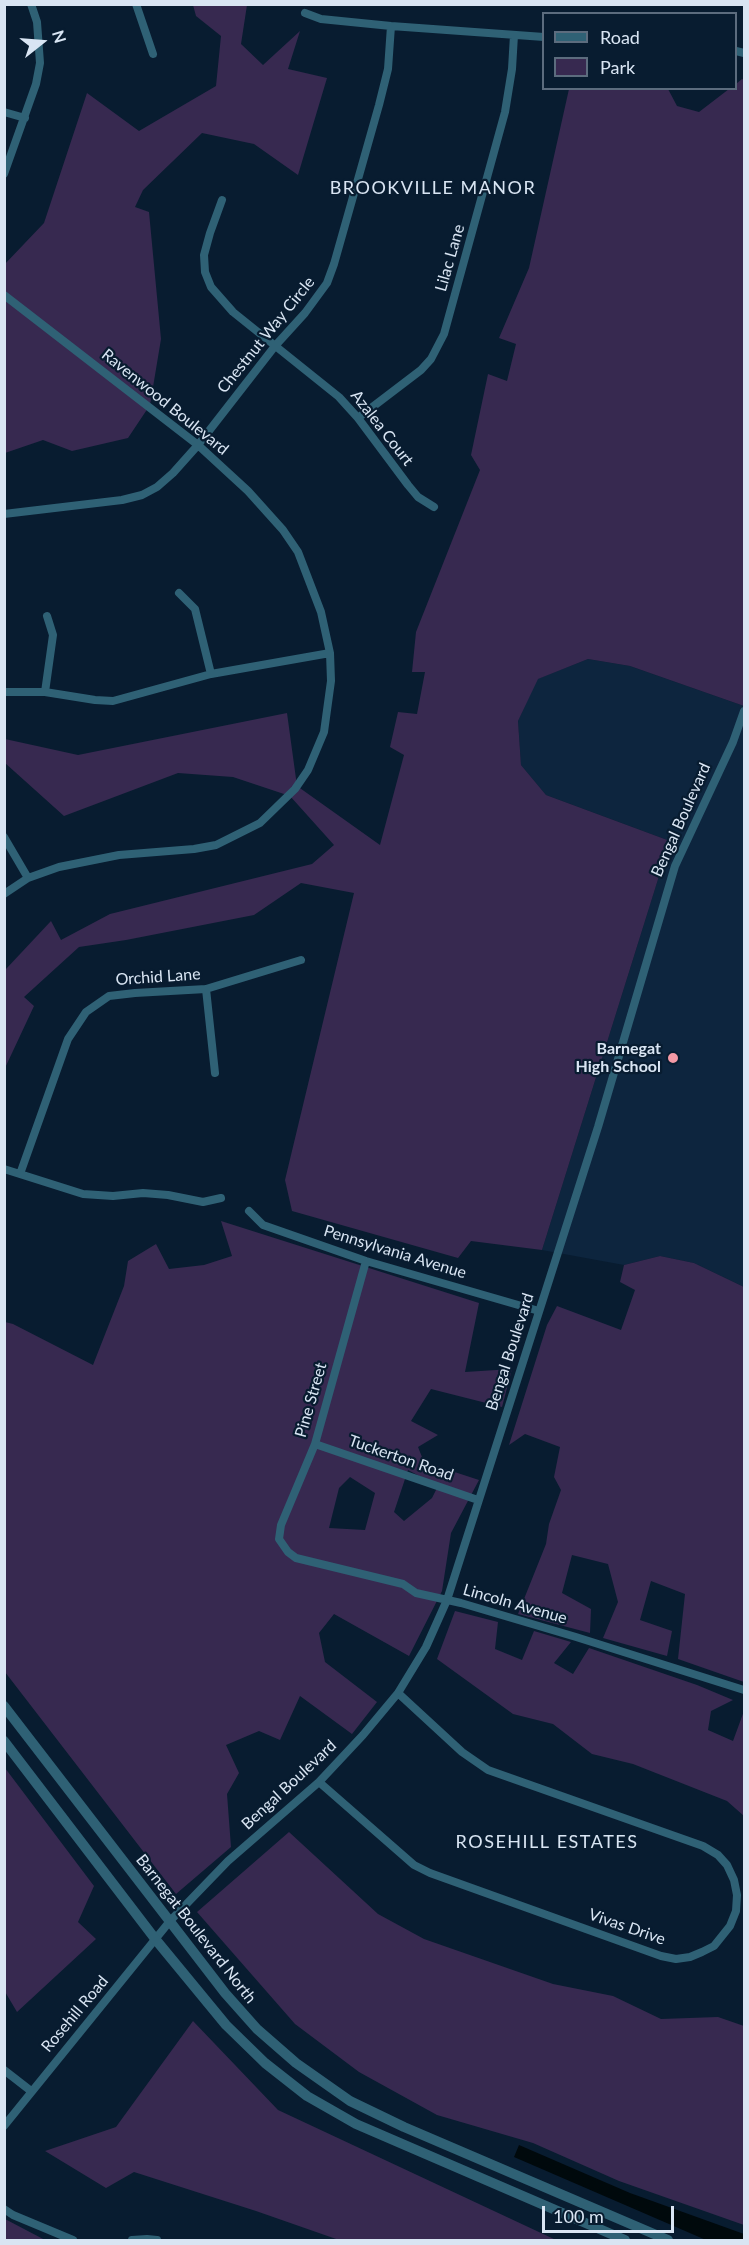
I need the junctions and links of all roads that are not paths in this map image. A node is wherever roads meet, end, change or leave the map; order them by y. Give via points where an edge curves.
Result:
1 (31, 4) edge
2 (136, 4) edge
3 (305, 14) dead end
4 (391, 26) junction
5 (514, 35) junction
6 (542, 37) edge
7 (153, 54) dead end
8 (4, 112) edge
9 (25, 118) junction
10 (4, 174) edge
11 (222, 200) dead end
12 (4, 295) edge
13 (275, 346) junction
14 (358, 418) junction
15 (198, 445) junction
16 (434, 507) dead end
17 (4, 514) edge
18 (179, 593) dead end
19 (47, 616) dead end
20 (330, 653) junction
21 (211, 674) junction
22 (4, 692) edge
23 (45, 692) junction
24 (744, 711) edge
25 (4, 837) edge
26 (28, 878) junction
27 (4, 894) edge
28 (301, 960) dead end
29 (206, 989) junction
30 (215, 1072) dead end
31 (4, 1169) edge
32 (20, 1174) junction
33 (221, 1198) dead end
34 (249, 1211) dead end
35 (366, 1260) junction
36 (539, 1311) junction
37 (315, 1444) junction
38 (478, 1500) junction
39 (281, 1544) joint
40 (447, 1600) junction
41 (744, 1690) edge
42 (398, 1693) junction
43 (4, 1706) edge
44 (4, 1741) edge
45 (319, 1782) junction
46 (170, 1921) junction
47 (156, 1940) junction
48 (4, 2070) edge
49 (31, 2091) junction
50 (4, 2126) edge
51 (4, 2209) edge
52 (73, 2241) edge
53 (132, 2241) edge
54 (158, 2241) edge
55 (625, 2241) edge
56 (668, 2241) edge

1 - 9 street via 37,22 40,63
2 - 7 street
3 - 4 street
4 - 5 street
4 - 13 street, Chestnut Way Circle via 388,69 327,283
5 - 6 street
5 - 14 street, Lilac Lane via 506,112 444,334 421,370
8 - 9 street
9 - 10 street
11 - 13 street, Azalea Court via 204,255 205,272 220,300
12 - 15 street, Ravenwood Boulevard
13 - 14 street, Azalea Court via 339,397
13 - 15 street, Chestnut Way Circle
14 - 16 street, Azalea Court via 418,497
15 - 17 street, Chestnut Way Circle via 173,473 141,495
15 - 20 street, Ravenwood Boulevard via 248,491 298,552 321,612
18 - 21 street via 195,609
19 - 23 street via 53,635
20 - 21 street
20 - 26 street, Ravenwood Boulevard via 329,704 316,753 295,789 260,823 216,845 90,859
21 - 23 street via 113,701
22 - 23 street
24 - 36 street, Bengal Boulevard via 675,866
25 - 26 street
26 - 27 street, Ravenwood Boulevard
28 - 29 street, Orchid Lane
29 - 30 street
29 - 32 street, Orchid Lane via 109,996 86,1012 68,1039
31 - 32 street
32 - 33 street via 83,1194 143,1193 203,1202
34 - 35 street, Pennsylvania Avenue via 263,1225
35 - 36 street, Pennsylvania Avenue
35 - 37 street, Pine Street
36 - 38 street, Bengal Boulevard
37 - 38 street, Tuckerton Road
37 - 39 street, Pine Street via 281,1525
38 - 40 street, Bengal Boulevard
39 - 40 street, Lincoln Avenue via 296,1558 403,1584 416,1593
40 - 41 street, Lincoln Avenue
40 - 42 street, Bengal Boulevard via 426,1647
42 - 45 street, Bengal Boulevard
42 - 45 street, Vivas Drive via 462,1752 488,1770 703,1846 717,1855 727,1865 737,1895 730,1926 714,1946 690,1957 661,1956 414,1865
43 - 46 street, Barnegat Boulevard North
44 - 47 street
45 - 46 street, Bengal Boulevard via 228,1861
46 - 47 street, Rosehill Road
46 - 56 street, Barnegat Boulevard North via 258,2029 296,2063 350,2101
47 - 49 street, Rosehill Road
47 - 55 street via 226,2025 307,2096 356,2124
48 - 49 street
49 - 50 street, Rosehill Road
51 - 52 street
53 - 54 street

